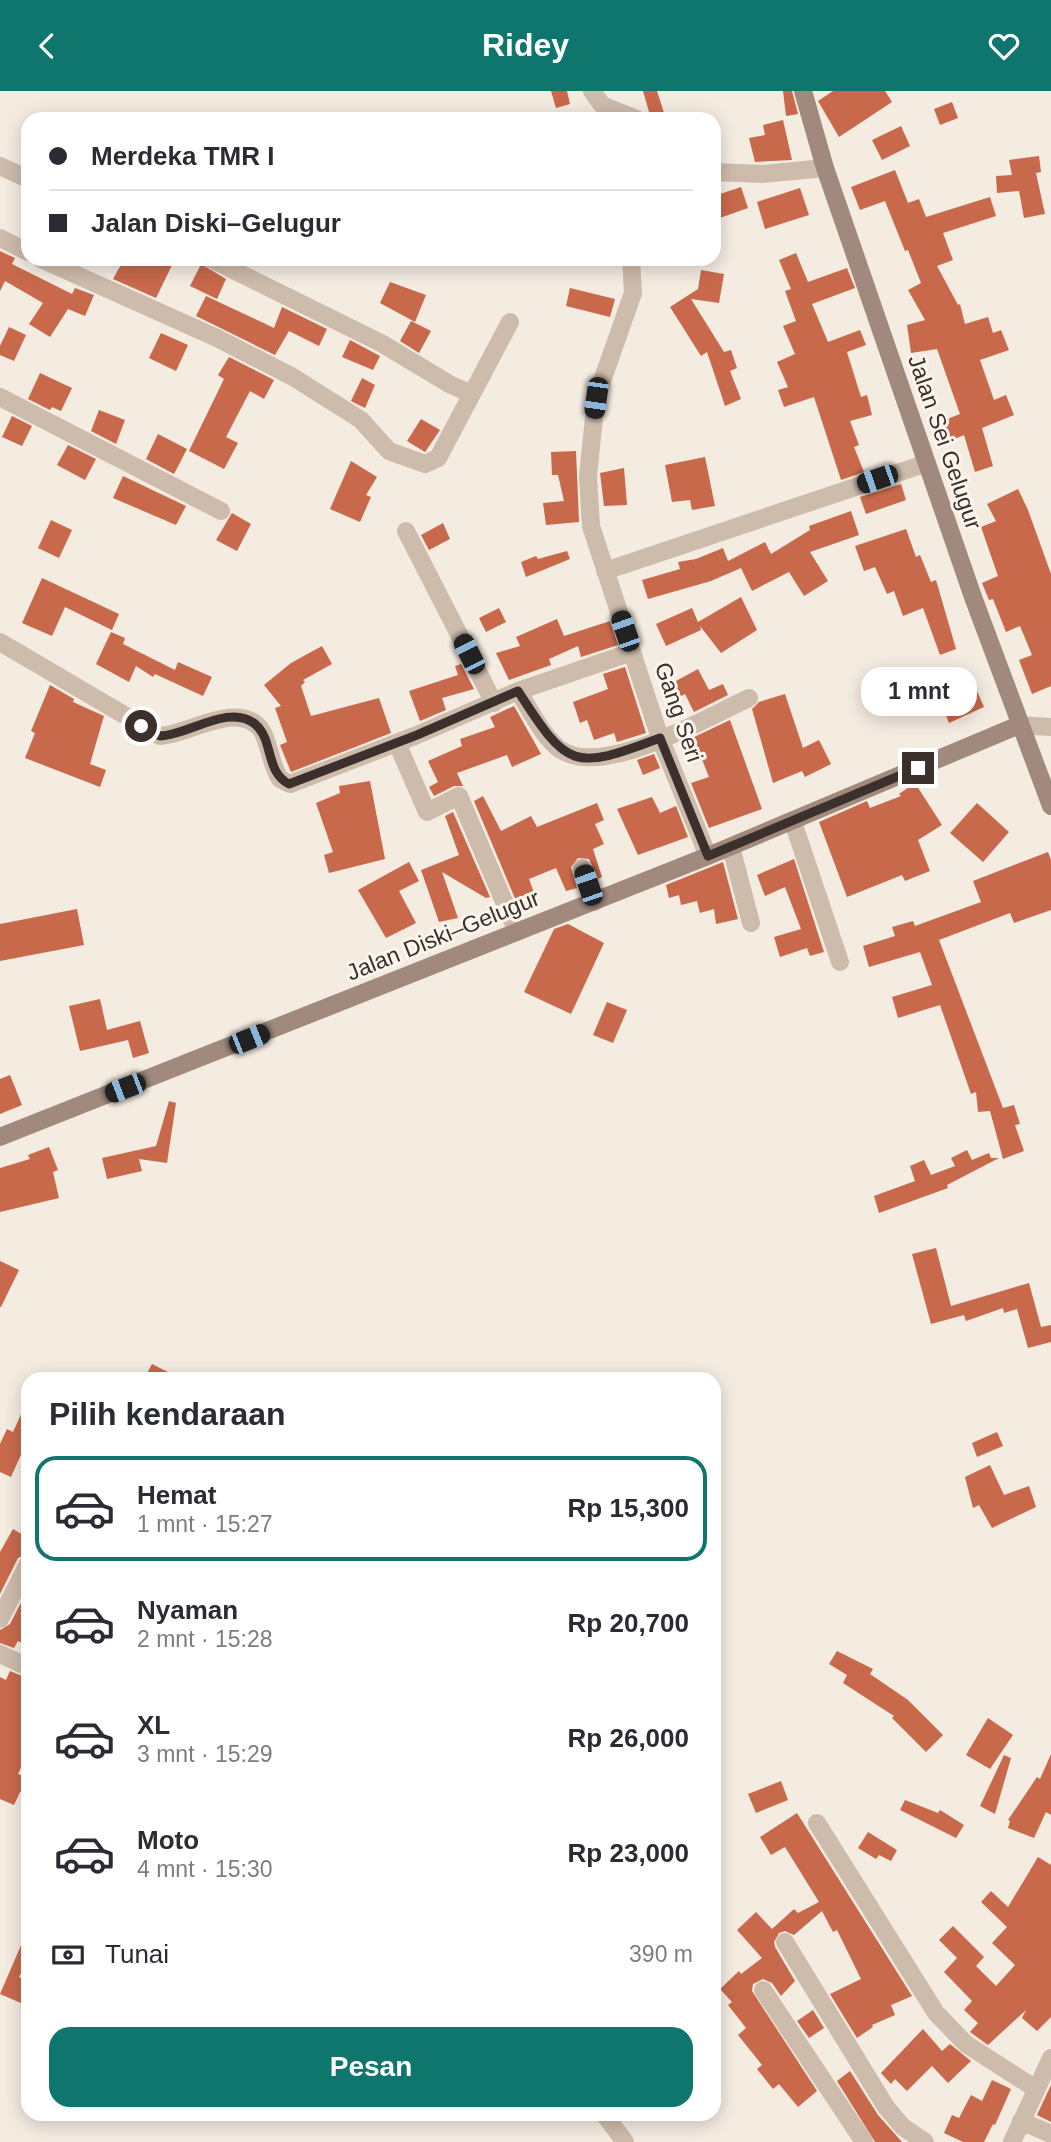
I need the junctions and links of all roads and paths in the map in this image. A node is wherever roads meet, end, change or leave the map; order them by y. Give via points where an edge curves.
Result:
1 (803, 91) edge
2 (599, 105) edge
3 (618, 112) edge
4 (0, 166) edge
5 (825, 168) junction
6 (721, 172) edge
7 (21, 176) edge
8 (0, 238) edge
9 (21, 248) edge
10 (57, 266) edge
11 (225, 266) edge
12 (631, 266) edge
13 (510, 322) dead end
14 (472, 394) junction
15 (0, 397) edge
16 (927, 463) junction
17 (221, 511) dead end
18 (406, 531) dead end
19 (605, 571) junction
20 (0, 642) edge
21 (632, 652) junction
22 (518, 691) junction
23 (749, 698) dead end
24 (494, 703) junction
25 (1019, 725) junction
26 (1051, 727) edge
27 (660, 738) junction
28 (397, 743) junction
29 (1051, 806) edge
30 (793, 822) junction
31 (731, 847) junction
32 (708, 856) junction
33 (582, 868) dead end
34 (594, 902) junction
35 (751, 923) dead end
36 (517, 932) junction
37 (840, 962) dead end
38 (0, 1137) edge
39 (21, 1578) edge
40 (0, 1619) edge
41 (0, 1654) edge
42 (21, 1664) edge
43 (817, 1823) dead end
44 (785, 1942) dead end
45 (763, 1990) dead end
46 (1051, 2058) edge
47 (1036, 2089) junction
48 (609, 2121) edge
49 (1021, 2121) junction
50 (1051, 2134) edge
51 (625, 2142) edge
52 (864, 2142) edge
53 (925, 2142) edge
54 (1012, 2142) edge

1 - 5 main road, Jalan Sei Gelugur
2 - 3 street
4 - 7 street
5 - 6 street
5 - 16 main road, Jalan Sei Gelugur
8 - 9 street
10 - 14 street via 293,377 361,420 389,451 412,460 425,464 438,459
11 - 14 street
12 - 19 street via 633,293 596,398 589,444 591,526
13 - 14 street
15 - 17 street
16 - 19 street
16 - 25 main road, Jalan Sei Gelugur
18 - 24 street
19 - 21 street
20 - 28 street, Gang Seri via 160,736 229,718 249,721 262,732 276,772 289,784
21 - 22 street, Gang Seri
21 - 27 street, Gang Seri
22 - 24 street, Gang Seri
22 - 27 street via 547,736 571,755 597,759
23 - 27 street
24 - 28 street, Gang Seri
25 - 26 street
25 - 29 main road, Jalan Sei Gelugur
25 - 30 main road, Jalan Diski–Gelugur
27 - 32 street, Gang Seri
28 - 36 street via 427,812 459,796
30 - 31 main road, Jalan Diski–Gelugur
30 - 37 street
31 - 32 main road, Jalan Diski–Gelugur
31 - 35 street
32 - 34 main road, Jalan Diski–Gelugur
33 - 34 street
34 - 36 main road, Jalan Diski–Gelugur
36 - 38 main road, Jalan Diski–Gelugur
39 - 40 street
41 - 42 street
43 - 47 street via 936,2013 966,2044
44 - 53 street via 886,2107 903,2127
45 - 52 street
46 - 47 street
47 - 49 street
48 - 51 street
49 - 50 street
49 - 54 street

